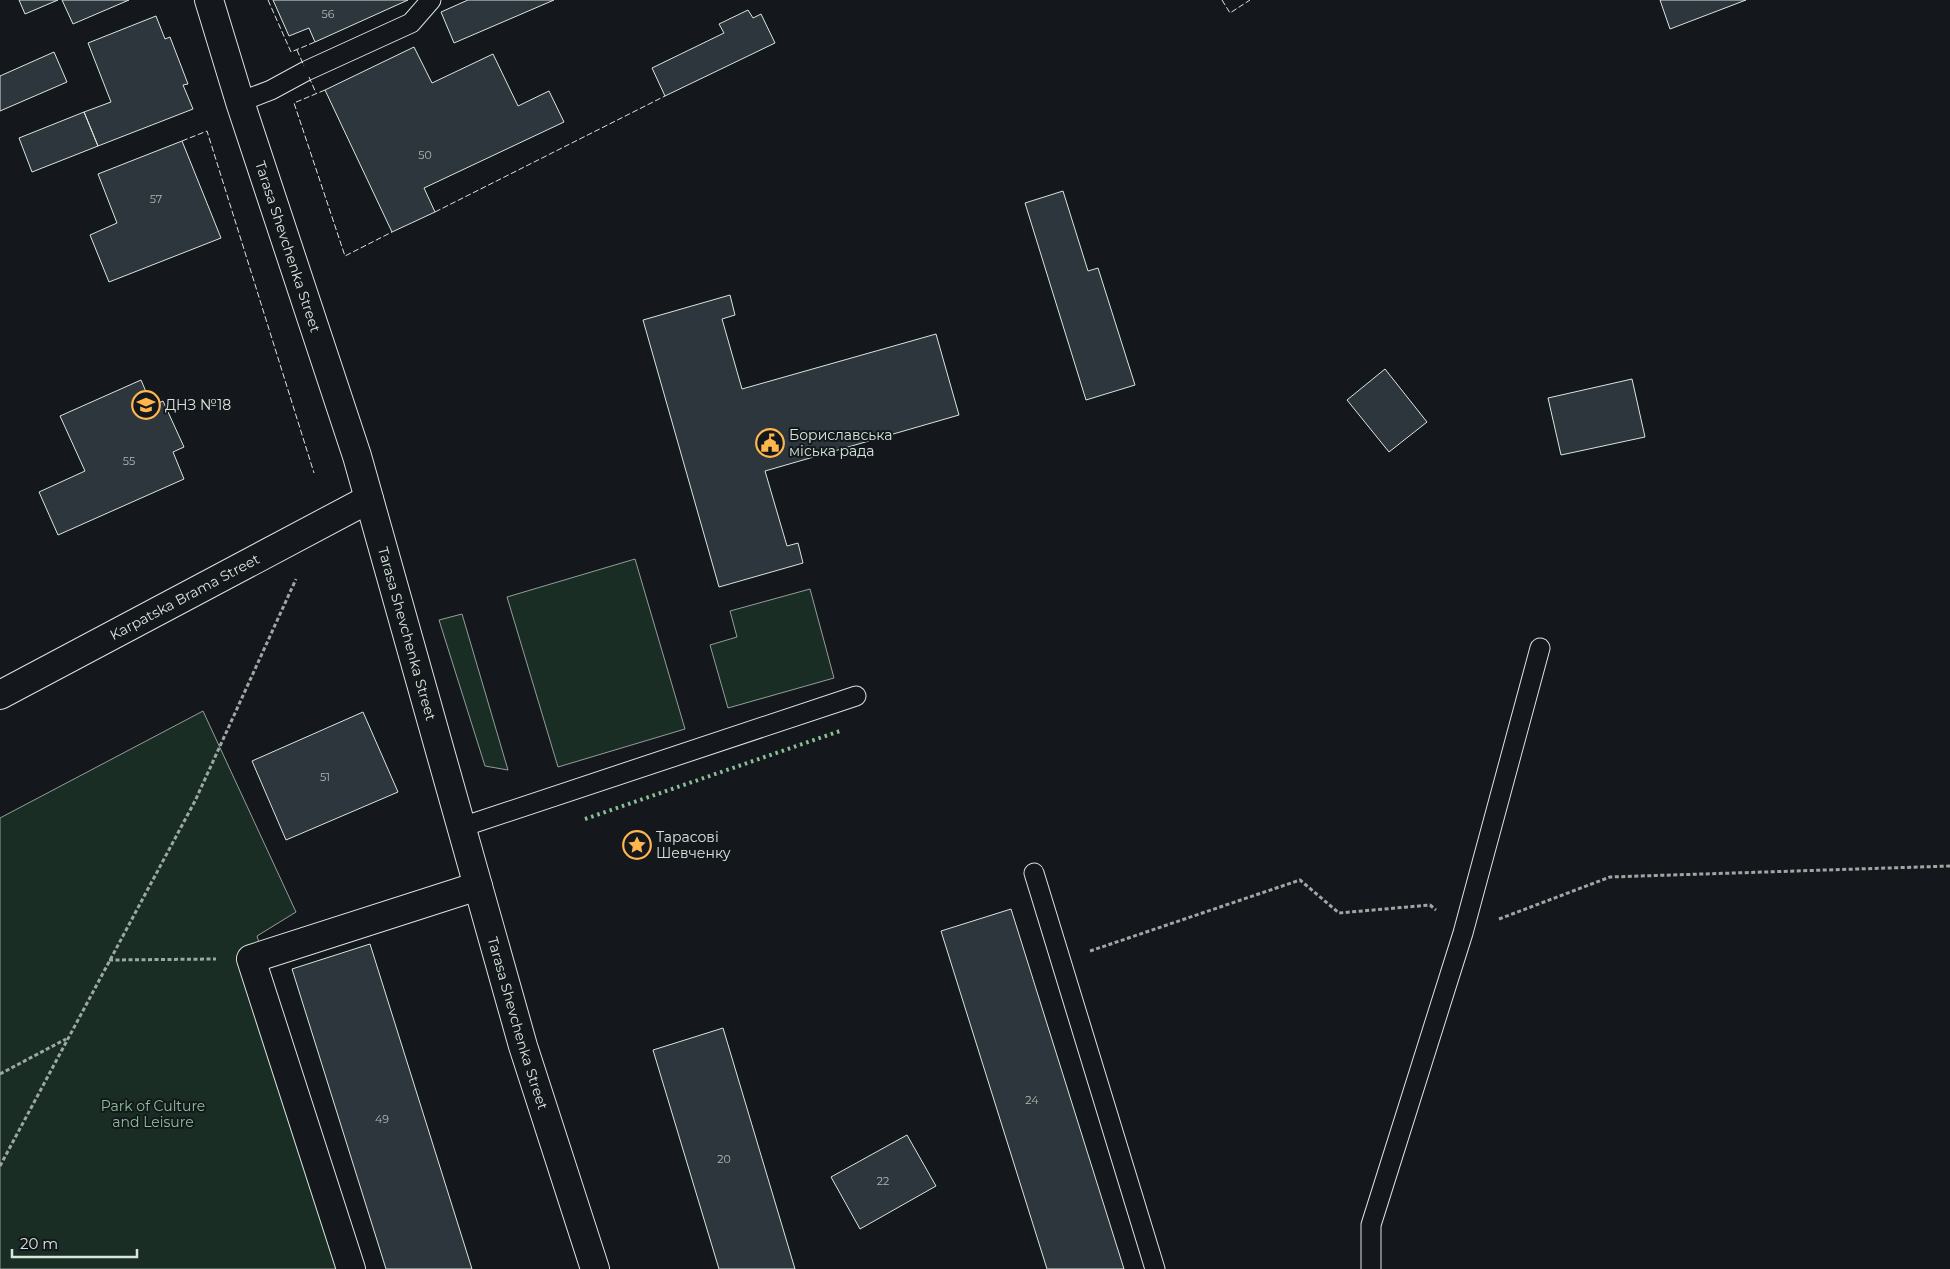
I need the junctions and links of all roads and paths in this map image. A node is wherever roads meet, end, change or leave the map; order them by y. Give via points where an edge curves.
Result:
1 (209, 0) edge
2 (431, 0) edge
3 (240, 102) junction
4 (369, 499) junction
5 (296, 579) dead end
6 (1540, 648) dead end
7 (0, 695) edge
8 (856, 696) dead end
9 (462, 826) junction
10 (1950, 866) edge
11 (1034, 873) dead end
12 (478, 886) junction
13 (1463, 933) junction
14 (251, 959) junction
15 (109, 960) junction
16 (1061, 961) junction
17 (67, 1038) junction
18 (0, 1074) edge
19 (0, 1166) edge
20 (351, 1269) edge
21 (595, 1269) edge
22 (1156, 1269) edge
23 (1370, 1269) edge

1 - 3 main road, Tarasa Shevchenka Street
2 - 3 lane via 412,23
3 - 4 main road, Tarasa Shevchenka Street
4 - 7 main road, Karpatska Brama Street
4 - 9 main road, Tarasa Shevchenka Street
5 - 15 path via 195,801
6 - 13 lane
8 - 9 lane
9 - 12 main road, Tarasa Shevchenka Street
10 - 13 path via 1610,877
11 - 16 lane
12 - 14 main road
12 - 21 main road, Tarasa Shevchenka Street via 523,1046
13 - 16 path via 1430,905 1339,913 1300,880
13 - 23 lane via 1371,1225
14 - 15 path
14 - 20 main road
15 - 17 path
16 - 22 lane
17 - 18 path
17 - 19 path

